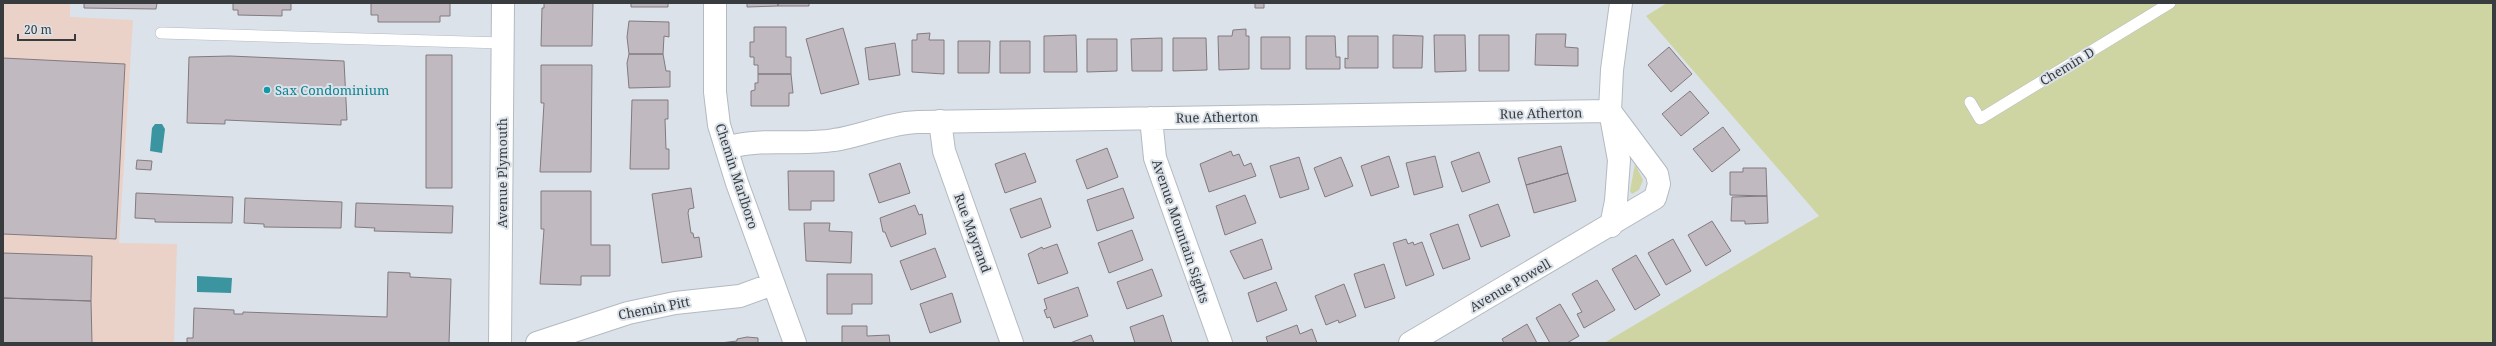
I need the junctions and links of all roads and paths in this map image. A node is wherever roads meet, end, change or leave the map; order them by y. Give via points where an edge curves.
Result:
1 (502, 3) edge
2 (715, 3) edge
3 (1621, 3) edge
4 (2170, 3) edge
5 (161, 33) dead end
6 (502, 43) junction
7 (1970, 102) dead end
8 (1610, 111) junction
9 (1151, 118) junction
10 (940, 121) junction
11 (726, 148) junction
12 (1611, 226) junction
13 (773, 284) junction
14 (500, 343) edge
15 (537, 343) edge
16 (795, 343) edge
17 (1012, 343) edge
18 (1221, 343) edge
19 (1410, 343) edge

1 - 6 street, Avenue Plymouth
2 - 11 street, Chemin Marlboro via 716,110
3 - 8 street via 1613,53
4 - 7 lane, Chemin D via 1980,119
5 - 6 lane
6 - 14 street, Avenue Plymouth
8 - 9 street, Rue Atherton
8 - 12 street via 1619,160
8 - 12 street, Avenue Powell via 1655,170 1659,184 1652,202
9 - 10 street, Rue Atherton
9 - 18 street, Avenue Mountain Sights via 1155,158
10 - 11 street, Rue Atherton via 892,125 827,141 749,143
10 - 17 street, Rue Mayrand via 944,151
11 - 13 street, Chemin Marlboro
12 - 19 street, Avenue Powell
13 - 15 street, Chemin Pitt via 740,296 675,303 628,312
13 - 16 street, Chemin Marlboro

